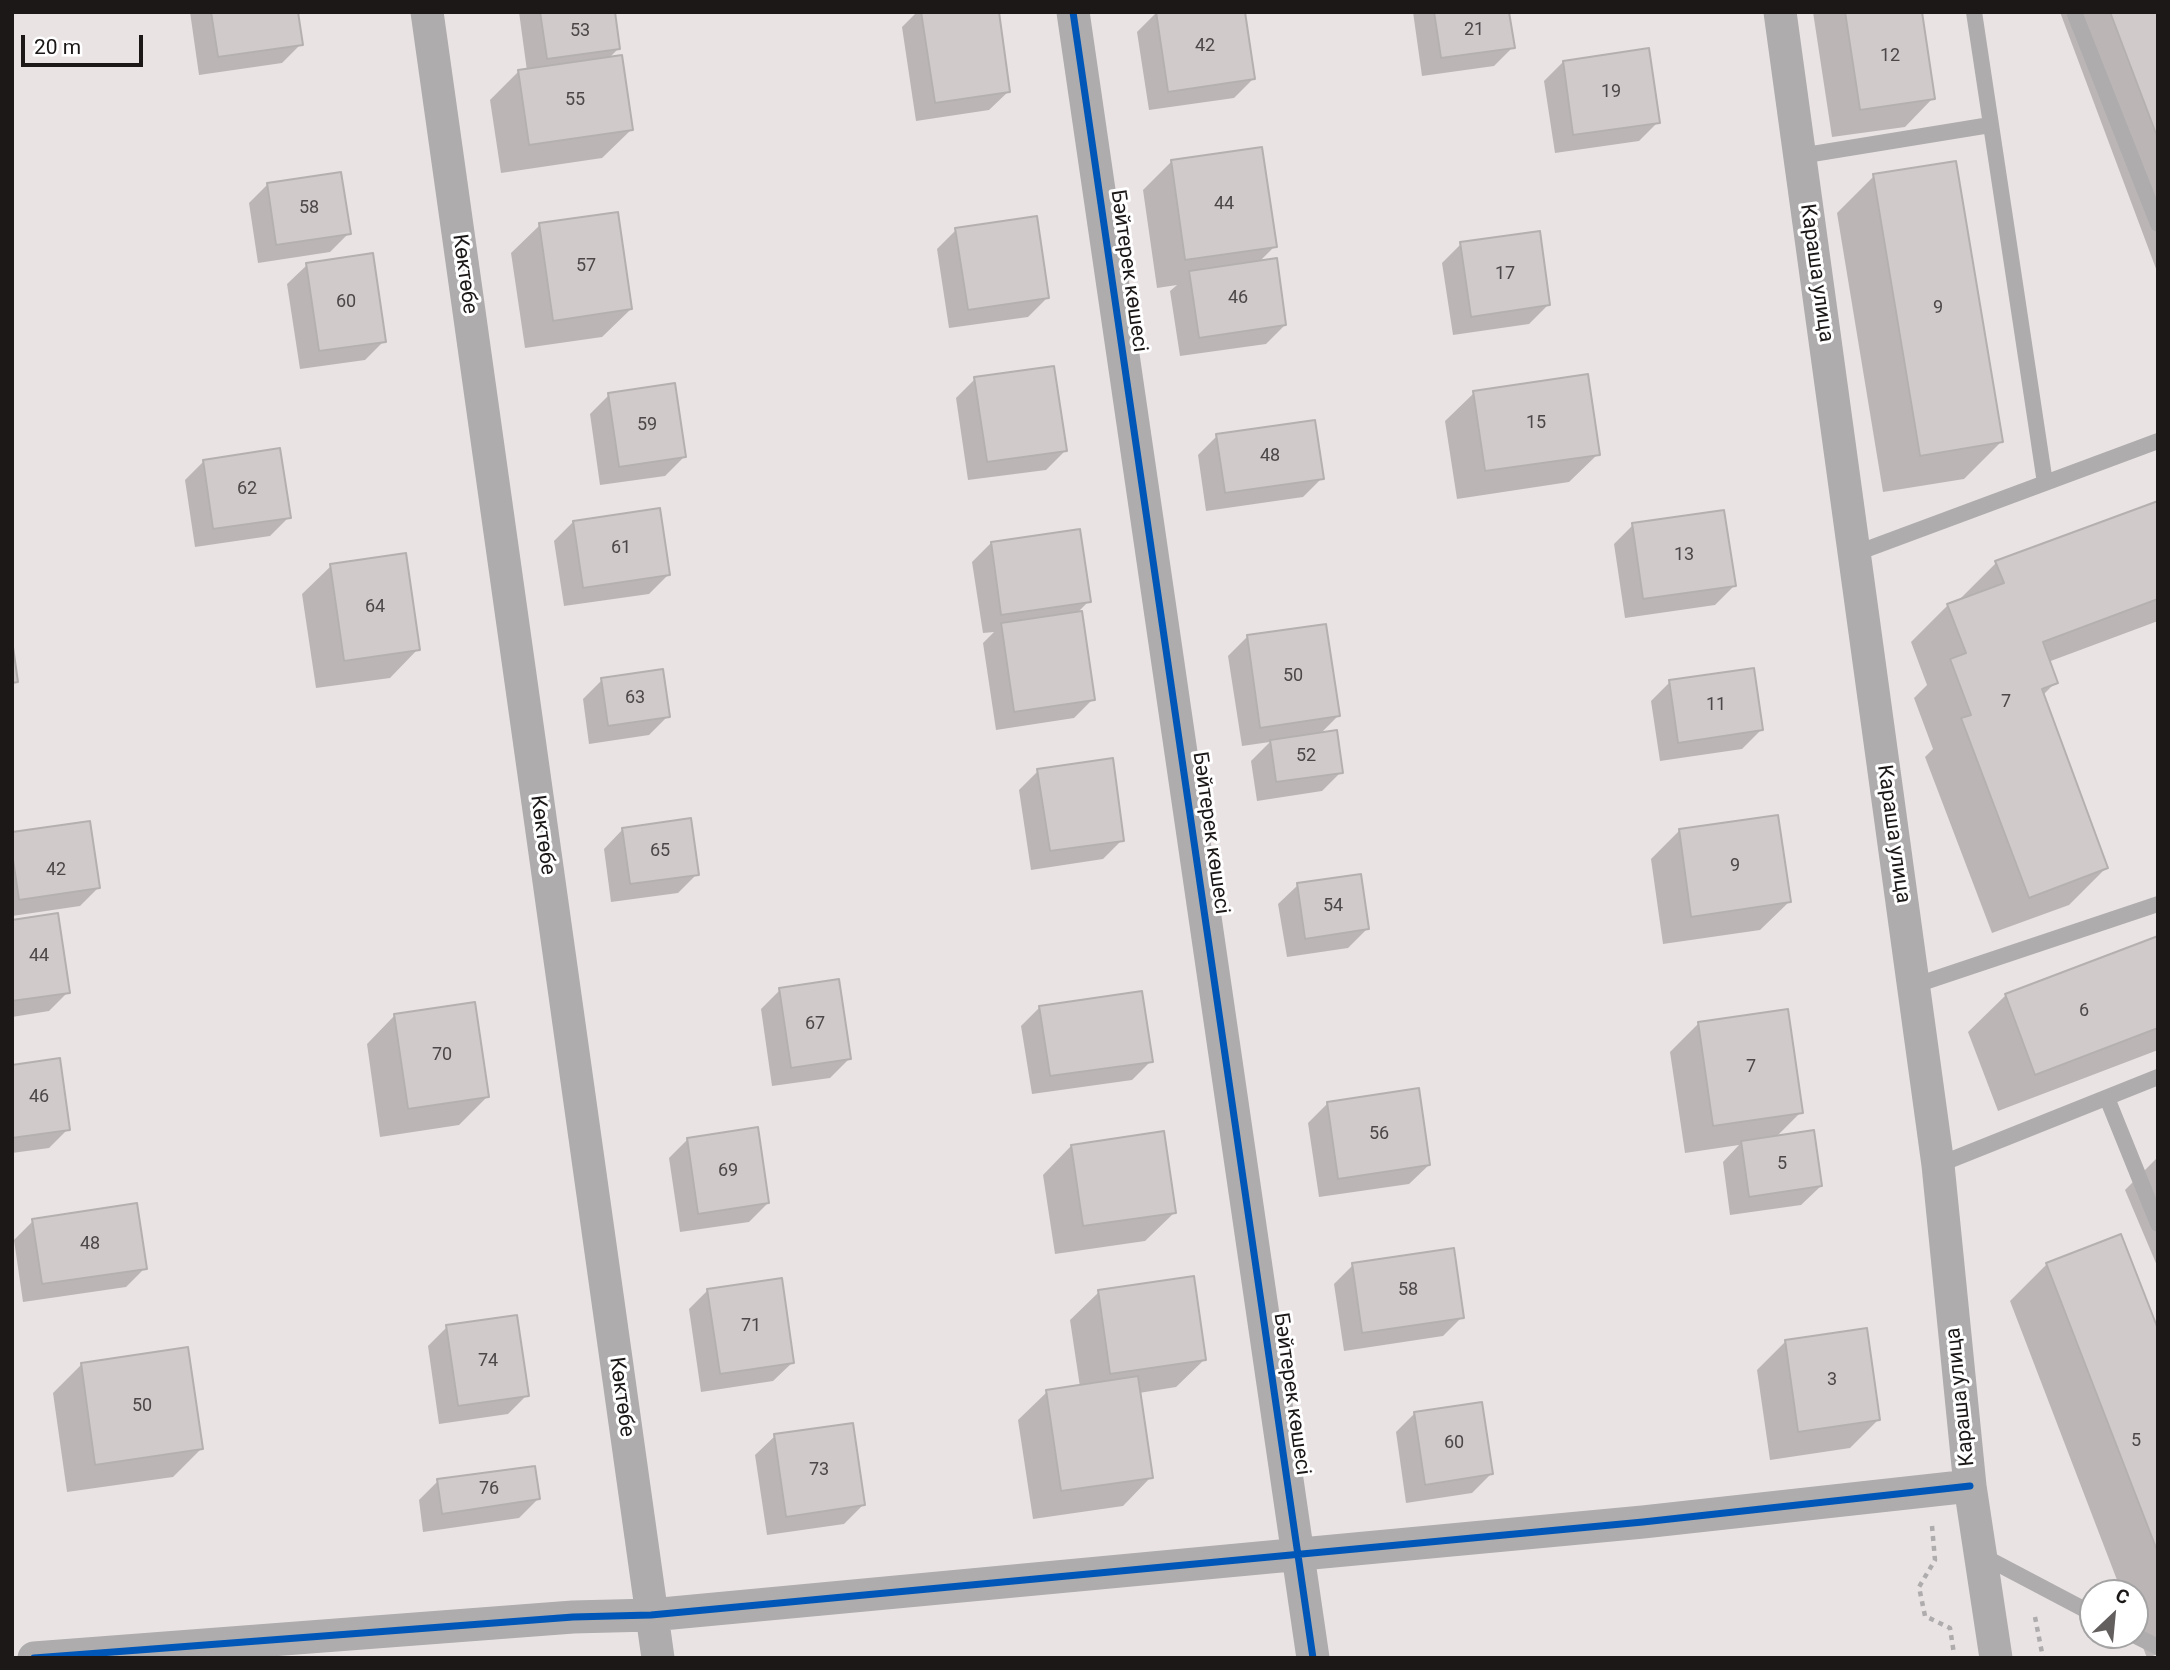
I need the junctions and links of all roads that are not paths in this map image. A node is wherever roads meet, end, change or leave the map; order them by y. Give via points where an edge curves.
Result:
1 (427, 12) edge
2 (1073, 12) edge
3 (1780, 12) edge
4 (1974, 12) edge
5 (2074, 12) edge
6 (1990, 125) junction
7 (1800, 156) junction
8 (2158, 224) edge
9 (2158, 441) edge
10 (2045, 482) junction
11 (1854, 554) junction
12 (2158, 904) edge
13 (1913, 986) junction
14 (2158, 1077) edge
15 (2107, 1098) junction
16 (1938, 1165) junction
17 (2158, 1224) edge
18 (1970, 1486) junction
19 (1297, 1554) junction
20 (1979, 1554) junction
21 (2079, 1607) edge
22 (651, 1615) junction
23 (34, 1658) edge
24 (658, 1658) edge
25 (1313, 1658) edge
26 (1996, 1658) edge

1 - 22 street, Көктөбе
2 - 19 street, Бәйтерек көшесі
3 - 7 street, Караша улица
4 - 6 lane
5 - 8 lane
6 - 7 lane
6 - 10 lane
7 - 11 street, Караша улица
9 - 10 lane
10 - 11 lane
11 - 13 street, Караша улица
12 - 13 lane
13 - 16 street, Караша улица
14 - 15 lane
15 - 16 lane
15 - 17 lane
16 - 18 street, Караша улица
18 - 19 street
18 - 20 street, Караша улица
19 - 22 street
19 - 25 street, Бәйтерек көшесі
20 - 21 lane
20 - 26 street, Караша улица
22 - 23 street via 573,1616
22 - 24 street, Көктөбе

